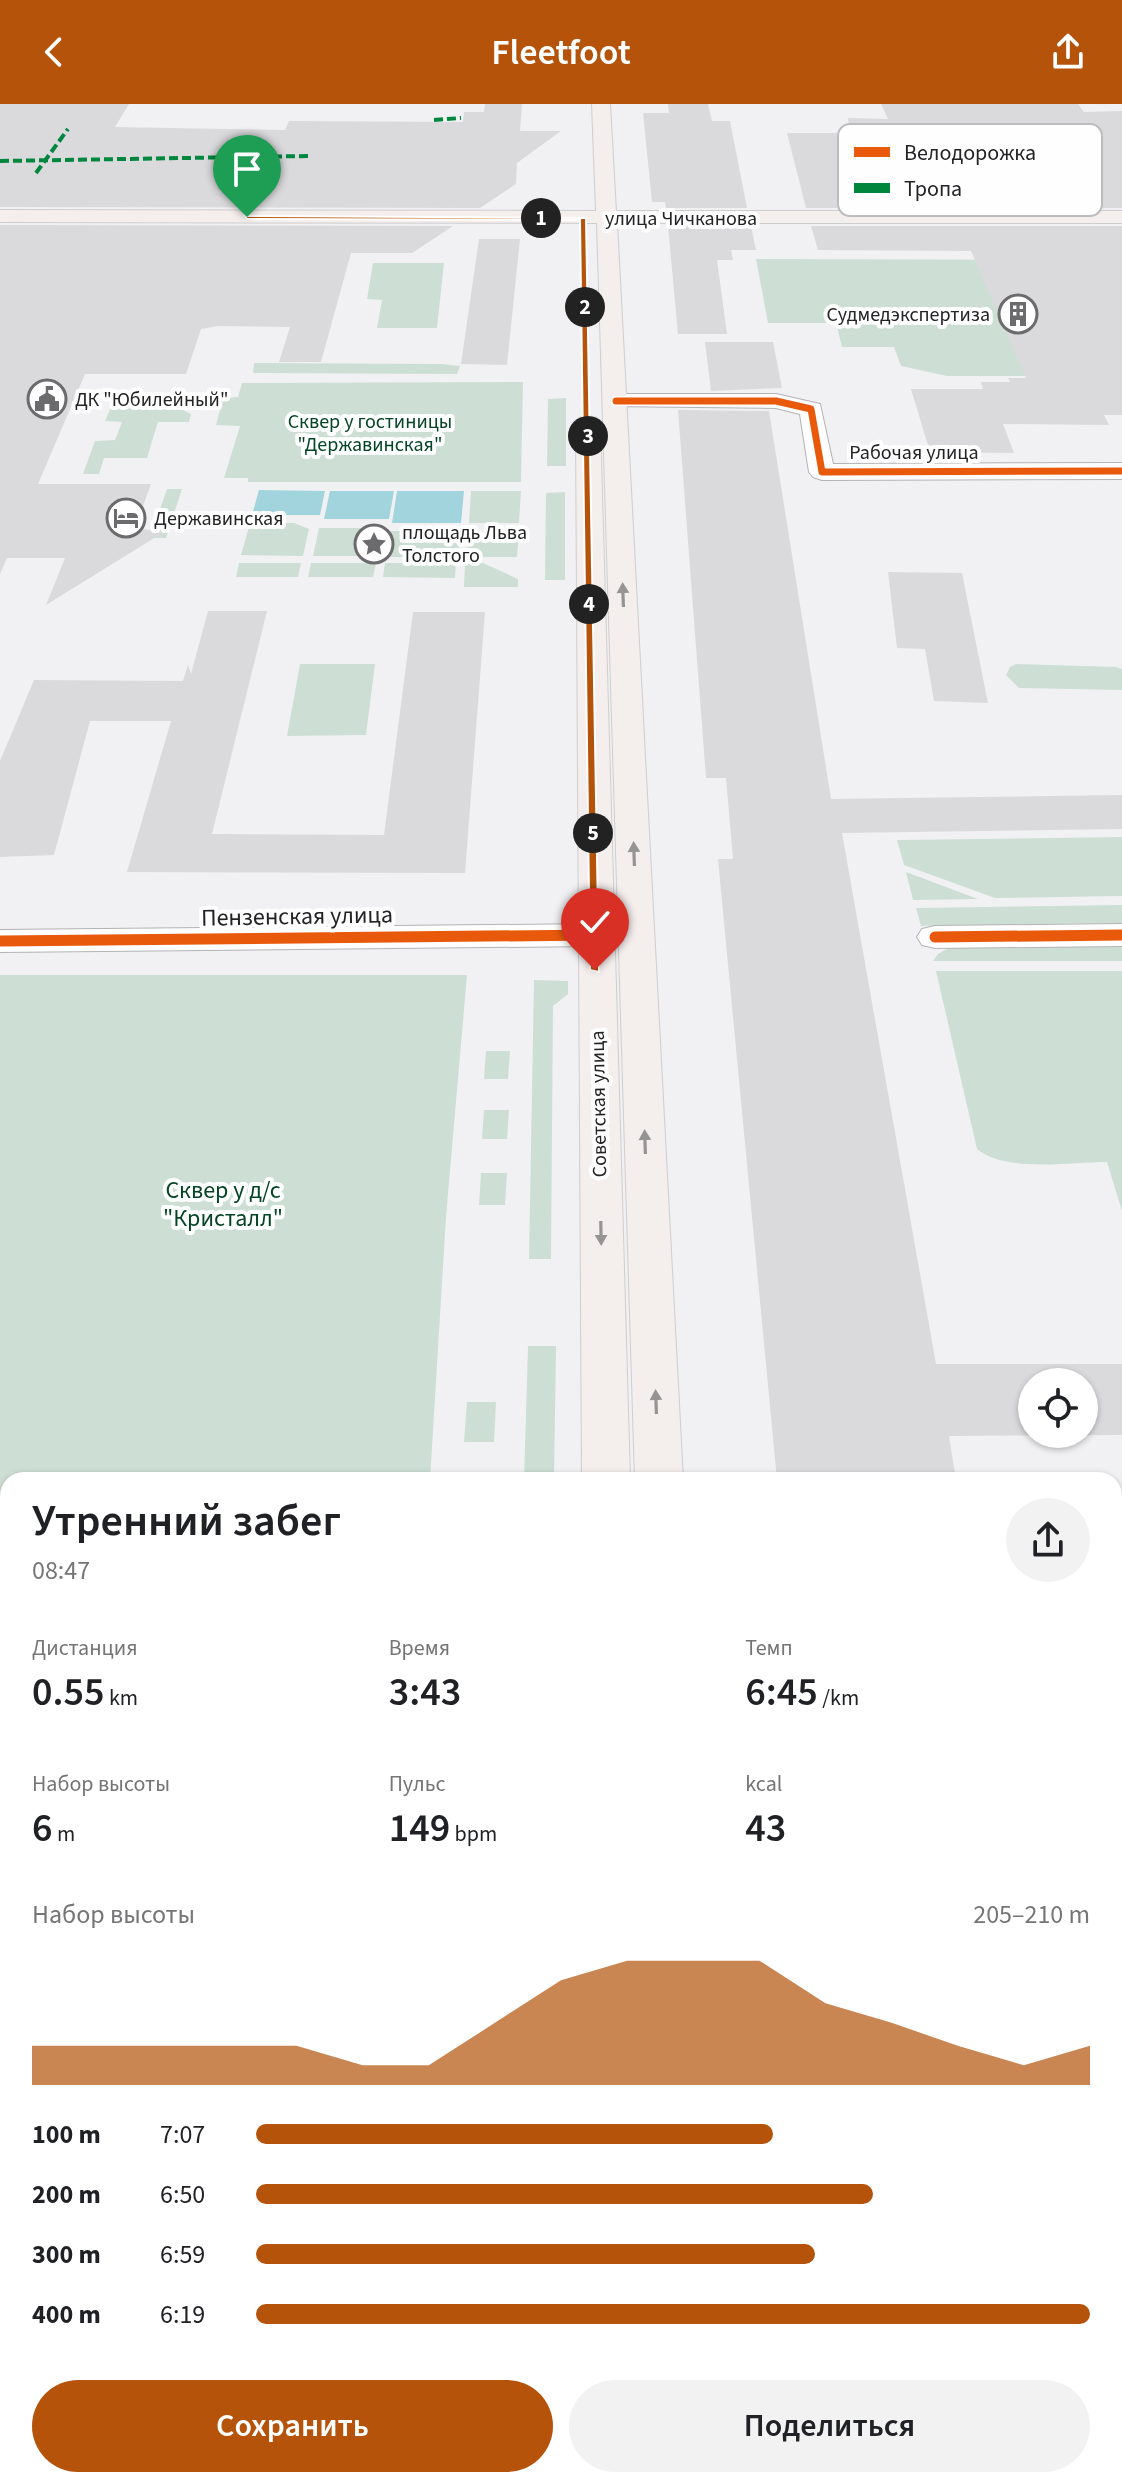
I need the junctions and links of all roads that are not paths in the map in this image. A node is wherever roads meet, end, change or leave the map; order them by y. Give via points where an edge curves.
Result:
1 (601, 104) edge
2 (590, 213) junction
3 (838, 215) edge
4 (0, 216) edge
5 (989, 216) edge
6 (1122, 217) edge
7 (583, 243) dead end
8 (602, 397) junction
9 (1122, 471) edge
10 (595, 935) junction
11 (637, 935) junction
12 (1122, 935) edge
13 (935, 937) dead end
14 (0, 941) edge
15 (606, 1472) edge
16 (659, 1472) edge

1 - 2 main road
2 - 3 main road, улица Чичканова
2 - 4 main road, улица Чичканова
2 - 7 main road
2 - 8 main road
5 - 6 main road, улица Чичканова
8 - 9 street, Рабочая улица via 776,401 811,409 822,472
8 - 10 main road, Советская улица
11 -> 8 main road
10 - 11 main road
10 - 14 street, Пензенская улица
10 -> 15 main road, Советская улица
16 -> 11 main road
12 - 13 street

